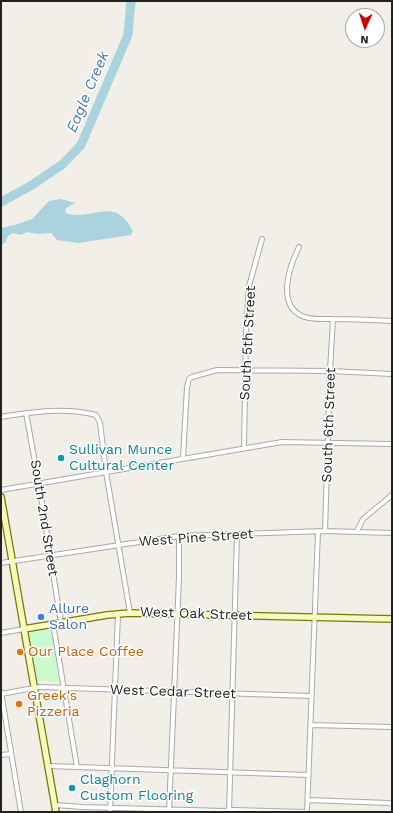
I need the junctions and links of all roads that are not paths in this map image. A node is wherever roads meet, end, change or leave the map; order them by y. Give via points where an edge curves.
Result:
1 (262, 239) dead end
2 (300, 247) dead end
3 (333, 319) junction
4 (392, 320) edge
5 (245, 370) junction
6 (330, 371) junction
7 (392, 374) edge
8 (26, 413) junction
9 (1, 417) edge
10 (328, 442) junction
11 (392, 444) edge
12 (244, 448) junction
13 (183, 458) junction
14 (106, 472) junction
15 (39, 484) junction
16 (1, 490) edge
17 (392, 495) edge
18 (1, 497) edge
19 (357, 531) junction
20 (318, 532) junction
21 (325, 532) junction
22 (392, 533) edge
23 (237, 534) junction
24 (179, 536) junction
25 (118, 544) junction
26 (50, 555) junction
27 (12, 561) junction
28 (1, 563) edge
29 (130, 613) junction
30 (118, 614) junction
31 (176, 614) junction
32 (235, 616) junction
33 (315, 617) junction
34 (392, 619) edge
35 (61, 623) junction
36 (53, 624) junction
37 (24, 629) junction
38 (1, 633) edge
39 (34, 688) junction
40 (64, 688) junction
41 (115, 690) junction
42 (174, 692) junction
43 (1, 693) edge
44 (233, 694) junction
45 (311, 696) junction
46 (310, 724) junction
47 (392, 726) edge
48 (11, 754) junction
49 (1, 755) edge
50 (48, 766) junction
51 (77, 767) junction
52 (112, 769) junction
53 (171, 771) junction
54 (230, 772) junction
55 (308, 775) junction
56 (308, 800) junction
57 (392, 804) edge
58 (55, 805) junction
59 (110, 810) edge
60 (169, 811) edge
61 (229, 811) edge
62 (21, 812) edge
63 (56, 812) edge
64 (307, 812) edge

1 - 5 street, South 5th Street via 249,286
2 - 3 street via 293,260 287,287 291,305 302,316
3 - 4 street
3 - 6 street, South 6th Street
5 - 6 street
5 - 12 street, South 5th Street
5 - 13 street via 214,370 189,379
6 - 7 street
6 - 10 street, South 6th Street
8 - 9 street
8 - 14 street via 52,410 96,415 100,423
8 - 15 street, South 2nd Street
10 - 11 street
10 - 12 street via 282,442
10 - 21 street, South 6th Street
12 - 13 street
13 - 14 street
14 - 15 street
14 - 25 street
15 - 16 street
15 - 26 street, South 2nd Street
17 - 19 street via 363,518
18 - 27 main road
19 - 21 street, West Pine Street
19 - 22 street, West Pine Street
20 - 21 street, West Pine Street
20 - 23 street, West Pine Street
20 - 33 street
23 - 24 street, West Pine Street
23 - 32 street
24 - 25 street, West Pine Street
24 - 31 street
25 - 26 street, West Pine Street
25 - 29 street
26 - 27 street, West Pine Street
26 - 35 street, South 2nd Street
27 - 28 street, West Pine Street
27 - 37 main road
29 - 30 main road, West Oak Street
29 - 31 main road, West Oak Street
30 - 35 main road, West Oak Street
30 - 41 street
31 - 32 main road, West Oak Street
31 - 42 street
32 - 33 main road, West Oak Street
32 - 44 street
33 - 34 main road, West Oak Street
33 - 45 street
35 - 36 main road, West Oak Street
36 - 37 main road, West Oak Street
36 - 40 street
37 - 38 street, West Oak Street
37 - 39 main road
39 - 40 street, West Cedar Street
39 - 43 street, West Cedar Street
39 - 50 main road
40 - 41 street, West Cedar Street
40 - 51 street
41 - 42 street, West Cedar Street
41 - 52 street
42 - 44 street, West Cedar Street
42 - 53 street
43 - 48 street
44 - 45 street, West Cedar Street
44 - 54 street
45 - 46 street
46 - 47 street
46 - 55 street
48 - 49 street
48 - 62 street
50 - 51 street
50 - 58 main road
51 - 52 street
52 - 53 street
52 - 59 street
53 - 54 street
53 - 60 street
54 - 55 street
54 - 61 street
55 - 56 street
56 - 57 street
56 - 64 street
58 - 59 street
58 - 63 main road
59 - 60 street
60 - 61 street
61 - 64 street

